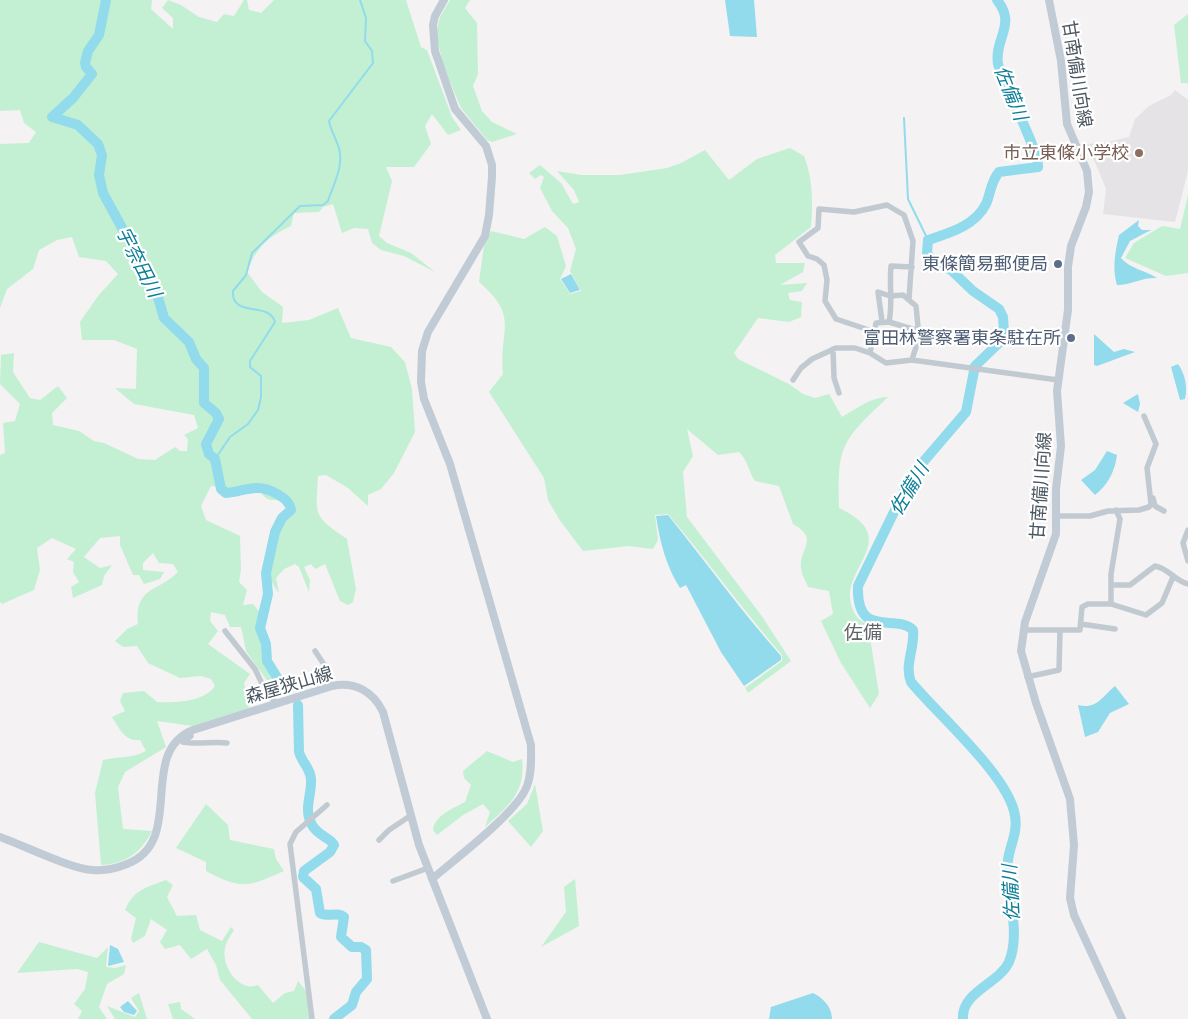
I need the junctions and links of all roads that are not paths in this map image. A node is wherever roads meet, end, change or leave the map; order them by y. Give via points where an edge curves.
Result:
1 (444, 0) edge
2 (1049, 0) edge
3 (912, 267) junction
4 (890, 296) junction
5 (909, 299) junction
6 (882, 321) junction
7 (889, 322) junction
8 (919, 331) junction
9 (875, 332) junction
10 (833, 349) junction
11 (870, 353) junction
12 (912, 360) junction
13 (793, 380) dead end
14 (1058, 380) junction
15 (839, 393) dead end
16 (1144, 416) dead end
17 (1150, 496) junction
18 (1116, 510) junction
19 (1164, 511) dead end
20 (1056, 516) junction
21 (1188, 530) edge
22 (1188, 561) edge
23 (1173, 577) junction
24 (1188, 584) edge
25 (1111, 585) junction
26 (1111, 604) junction
27 (1082, 624) junction
28 (1023, 630) junction
29 (1060, 630) junction
30 (1115, 630) dead end
31 (225, 631) dead end
32 (315, 651) dead end
33 (1027, 677) junction
34 (332, 686) junction
35 (276, 703) junction
36 (189, 732) junction
37 (227, 743) dead end
38 (327, 805) dead end
39 (410, 816) junction
40 (0, 836) edge
41 (378, 840) dead end
42 (428, 868) junction
43 (432, 879) junction
44 (393, 881) dead end
45 (312, 1019) edge
46 (487, 1019) edge
47 (1122, 1019) edge

1 - 43 main road via 433,25 435,51 455,109 486,146 492,177 485,236 428,332 422,351 421,382 424,399 450,464 531,745 530,778 516,806
2 - 14 main road, 甘南備川向線 via 1061,61 1068,124 1087,171 1089,186 1086,207 1069,256 1068,310
3 - 4 street via 891,266
3 - 5 street
3 - 9 street via 913,241 907,219 893,206 854,212 819,209 818,228 799,242 808,256 824,265 827,280 825,301 836,320
4 - 5 street via 903,295
4 - 6 street via 878,292
4 - 7 street
5 - 8 street via 916,306
6 - 7 street
6 - 9 street via 876,323
7 - 8 street
8 - 12 street
9 - 11 street
10 - 11 street via 854,348
10 - 13 street via 812,359
10 - 15 street via 834,378
11 - 12 street via 886,363
12 - 14 street
14 - 20 main road, 甘南備川向線 via 1061,446
16 - 17 street via 1156,444 1147,468
17 - 18 street via 1151,504 1146,509
17 - 19 street via 1155,506
18 - 20 street via 1090,516
18 - 25 street via 1120,519
20 - 28 main road, 甘南備川向線 via 1053,546
21 - 22 street via 1182,543
23 - 24 street
23 - 25 street via 1164,568 1155,566 1130,585
23 - 26 street via 1162,603 1146,615
25 - 26 street
26 - 27 street via 1084,605
27 - 29 street via 1080,630
27 - 30 street
28 - 29 street
28 - 33 main road, 甘南備川向線 via 1021,651
29 - 33 street via 1059,670
31 - 35 street via 255,669
32 - 34 street via 327,669
33 - 47 main road, 甘南備川向線 via 1070,799 1074,845 1070,898 1074,915
34 - 35 main road, 森屋狭山線
34 - 39 main road, 森屋狭山線 via 348,684 359,687 380,707
35 - 36 main road, 森屋狭山線
36 - 37 street via 191,736 183,742
36 - 40 main road, 森屋狭山線 via 168,754 158,827 150,846 136,860 111,868 87,869
38 - 45 street via 296,832 290,844
39 - 41 street
39 - 42 main road, 森屋狭山線
42 - 43 main road, 森屋狭山線
42 - 44 street
43 - 46 main road, 森屋狭山線

